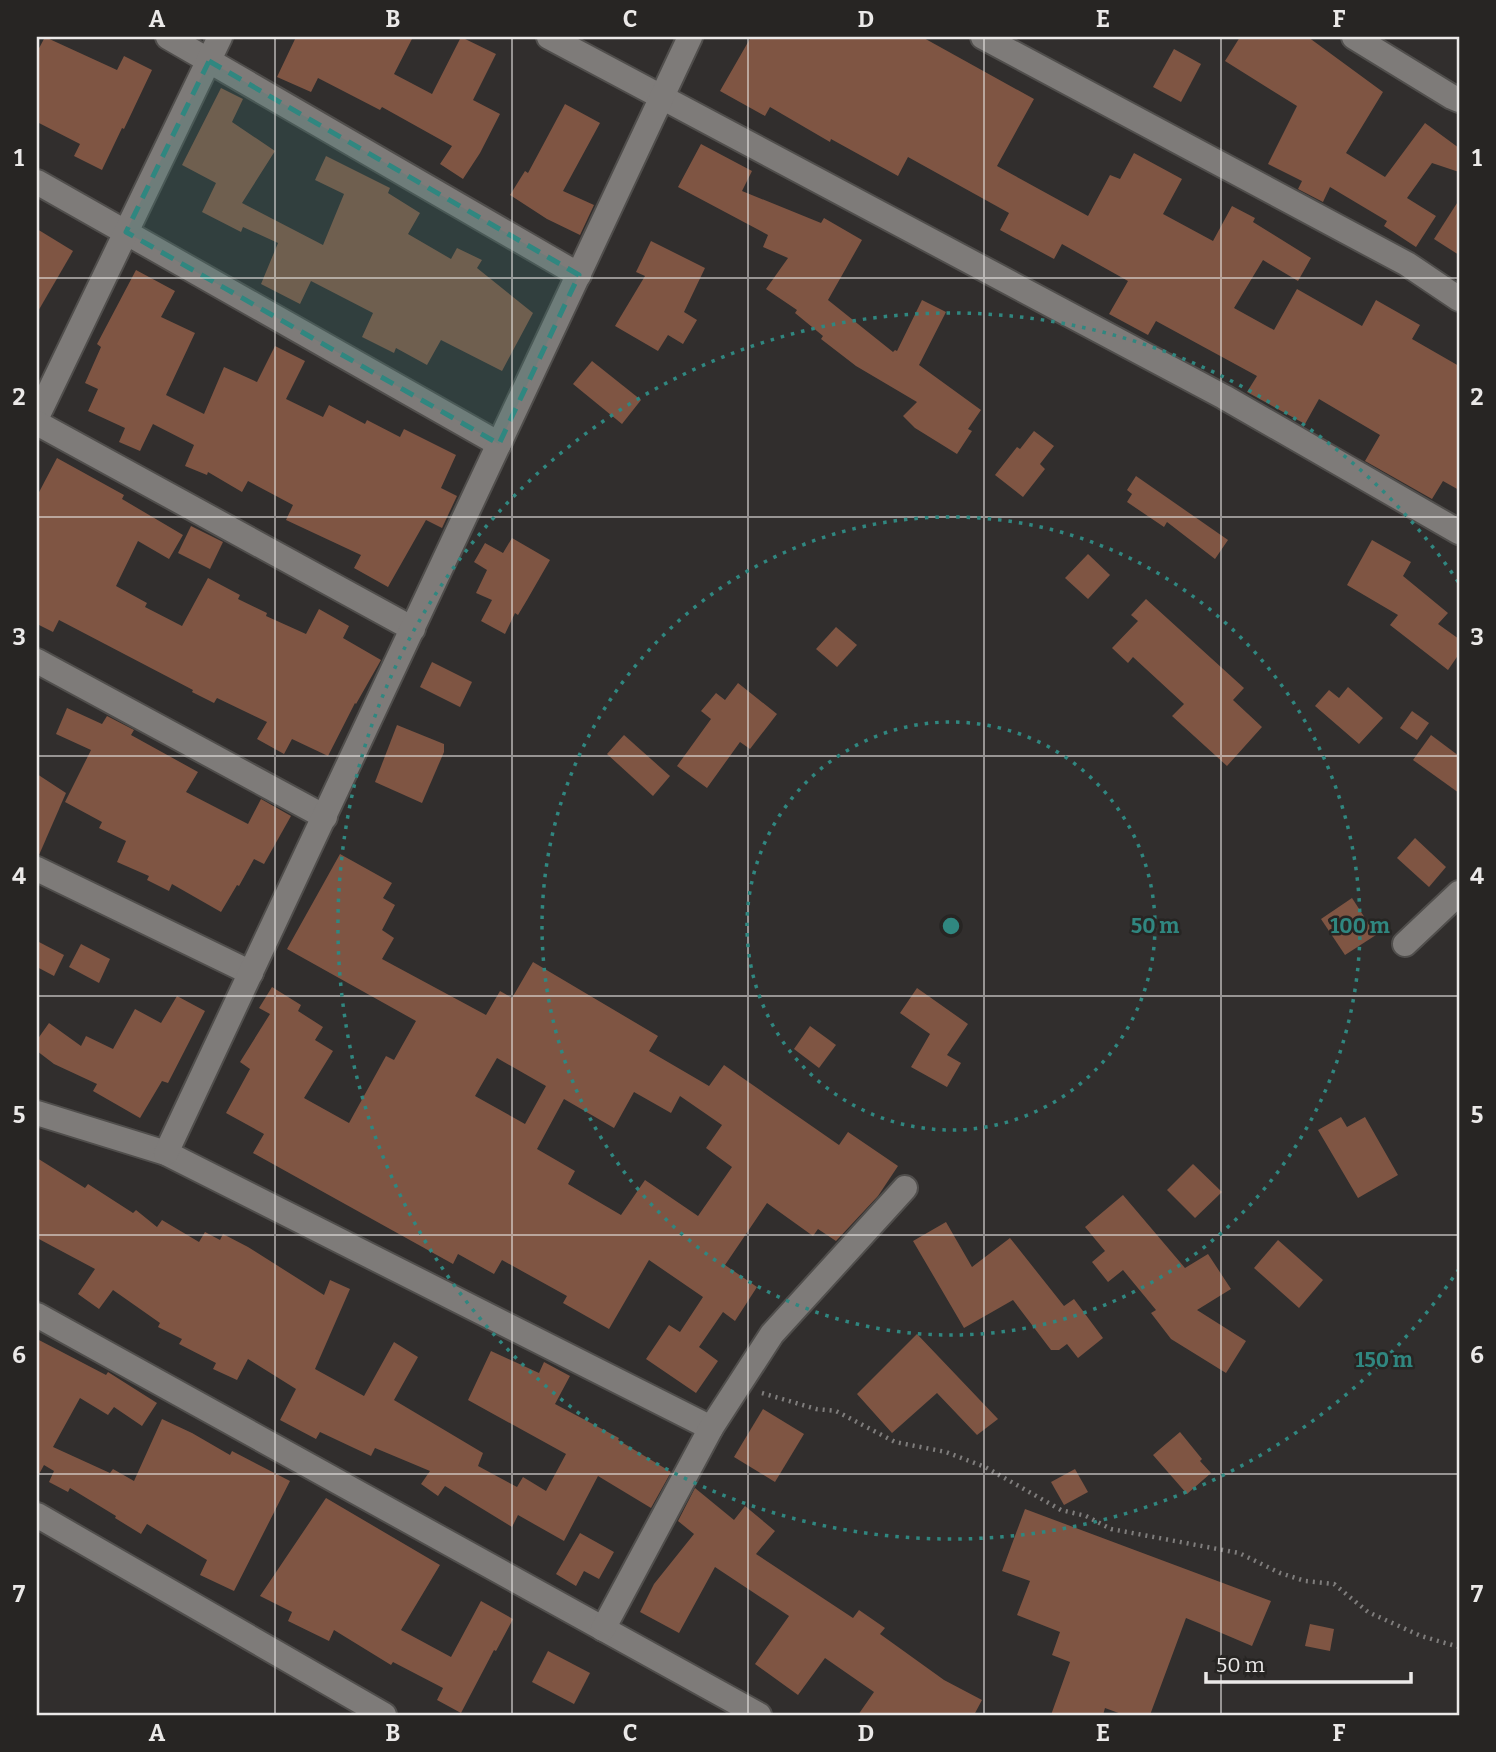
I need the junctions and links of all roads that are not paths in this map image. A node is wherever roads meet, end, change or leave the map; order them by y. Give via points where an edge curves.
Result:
1 (168, 37) edge
2 (220, 37) edge
3 (549, 37) edge
4 (690, 37) edge
5 (983, 37) edge
6 (1354, 37) edge
7 (209, 61) junction
8 (662, 97) junction
9 (1459, 100) edge
10 (37, 182) edge
11 (126, 232) junction
12 (579, 275) junction
13 (1459, 299) edge
14 (37, 418) edge
15 (37, 424) edge
16 (499, 444) junction
17 (1459, 532) edge
18 (413, 629) junction
19 (37, 661) edge
20 (325, 817) junction
21 (37, 869) edge
22 (1459, 892) edge
23 (1405, 943) dead end
24 (251, 972) junction
25 (37, 1112) edge
26 (166, 1153) junction
27 (905, 1188) dead end
28 (37, 1315) edge
29 (711, 1428) junction
30 (37, 1515) edge
31 (603, 1629) junction
32 (384, 1715) edge
33 (759, 1715) edge

1 - 7 street
2 - 7 street
3 - 8 street
4 - 8 street
5 - 13 street via 1407,264
6 - 9 street
7 - 11 street
7 - 12 street
8 - 12 street
8 - 17 street via 1224,397
10 - 11 street
11 - 14 street
11 - 16 street
12 - 16 street
15 - 18 street
16 - 18 street
18 - 20 street
19 - 20 street
20 - 24 street
21 - 24 street
22 - 23 street
24 - 26 street
25 - 26 street
26 - 29 street
27 - 29 street via 772,1334
28 - 31 street
29 - 31 street
30 - 32 street
31 - 33 street

